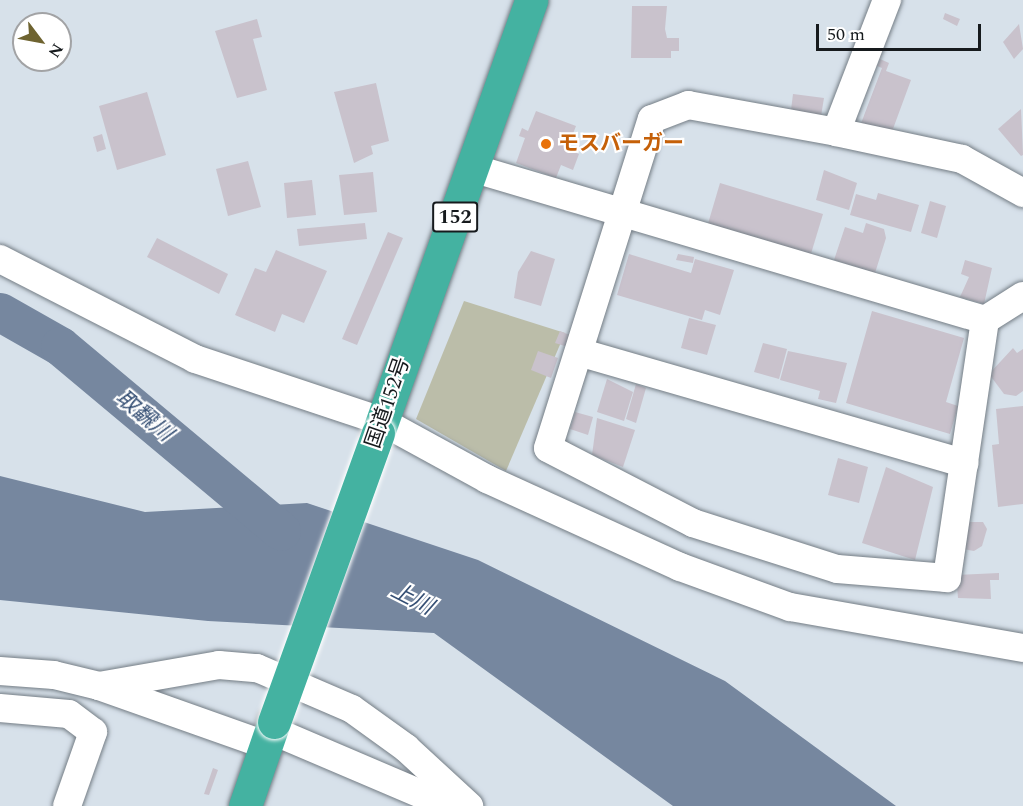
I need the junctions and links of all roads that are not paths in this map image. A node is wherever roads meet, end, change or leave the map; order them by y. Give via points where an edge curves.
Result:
1 (531, 0) edge
2 (887, 0) edge
3 (836, 132) junction
4 (472, 168) junction
5 (1023, 193) edge
6 (626, 212) junction
7 (0, 259) edge
8 (1023, 296) edge
9 (985, 320) junction
10 (582, 353) junction
11 (379, 427) junction
12 (964, 463) junction
13 (1023, 648) edge
14 (0, 671) edge
15 (99, 686) junction
16 (0, 708) edge
17 (270, 732) junction
18 (67, 806) edge
19 (245, 806) edge
20 (449, 806) edge
21 (469, 806) edge

1 - 4 highway, 国道152号 / 152
2 - 3 street
3 - 5 street via 962,159
3 - 6 street via 688,105 652,119
4 - 6 street
4 - 11 highway, 国道152号 / 152
6 - 9 street
6 - 10 street
7 - 11 street via 195,359
8 - 9 street
9 - 12 street
10 - 12 street
10 - 12 street via 548,448 693,523 837,569 947,578
11 - 13 street via 680,567 790,607
11 - 17 highway, 国道152号 / 152, bridge
14 - 15 street via 54,675
15 - 17 street
15 - 21 street via 219,665 257,668 352,709 406,748
16 - 18 street via 69,714 93,732
17 - 19 highway, 国道152号 / 152
17 - 20 street

